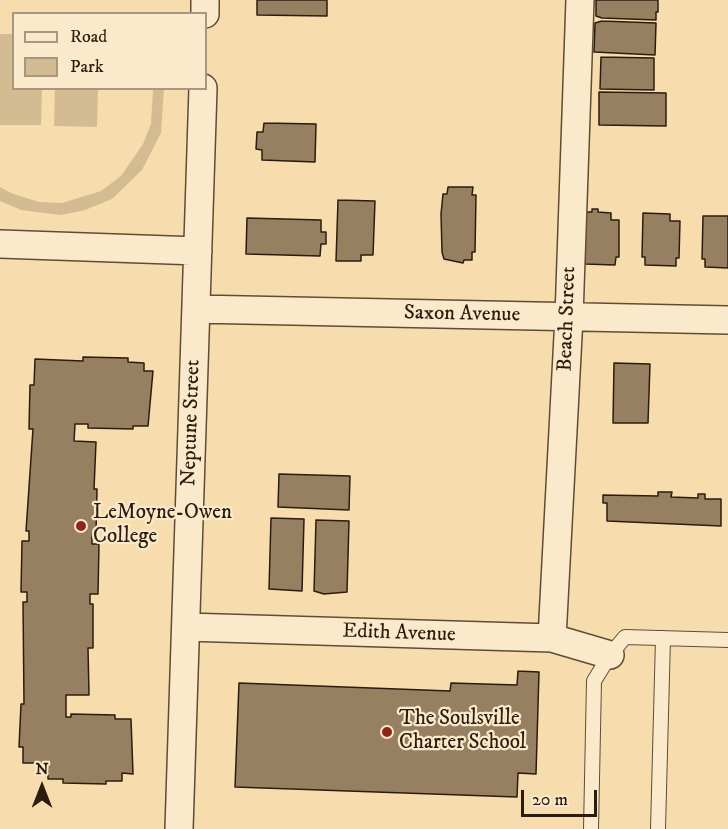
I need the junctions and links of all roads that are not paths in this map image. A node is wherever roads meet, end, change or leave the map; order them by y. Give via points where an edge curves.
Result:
1 (580, 0) edge
2 (203, 90) edge
3 (0, 244) edge
4 (198, 251) junction
5 (196, 309) junction
6 (569, 317) junction
7 (728, 320) edge
8 (186, 627) junction
9 (552, 638) junction
10 (663, 638) junction
11 (728, 640) edge
12 (610, 655) junction
13 (178, 829) edge
14 (591, 829) edge
15 (658, 829) edge

1 - 6 street, Beach Street
2 - 4 street, Neptune Street
3 - 4 street
4 - 5 street, Neptune Street
5 - 6 street, Saxon Avenue
5 - 8 street, Neptune Street
6 - 7 street, Saxon Avenue
6 - 9 street, Beach Street
8 - 9 street, Edith Avenue
8 - 13 street, Neptune Street
9 - 12 street, Edith Avenue
10 - 11 lane
10 - 12 lane via 625,637
10 - 15 lane
12 - 14 lane via 594,681

